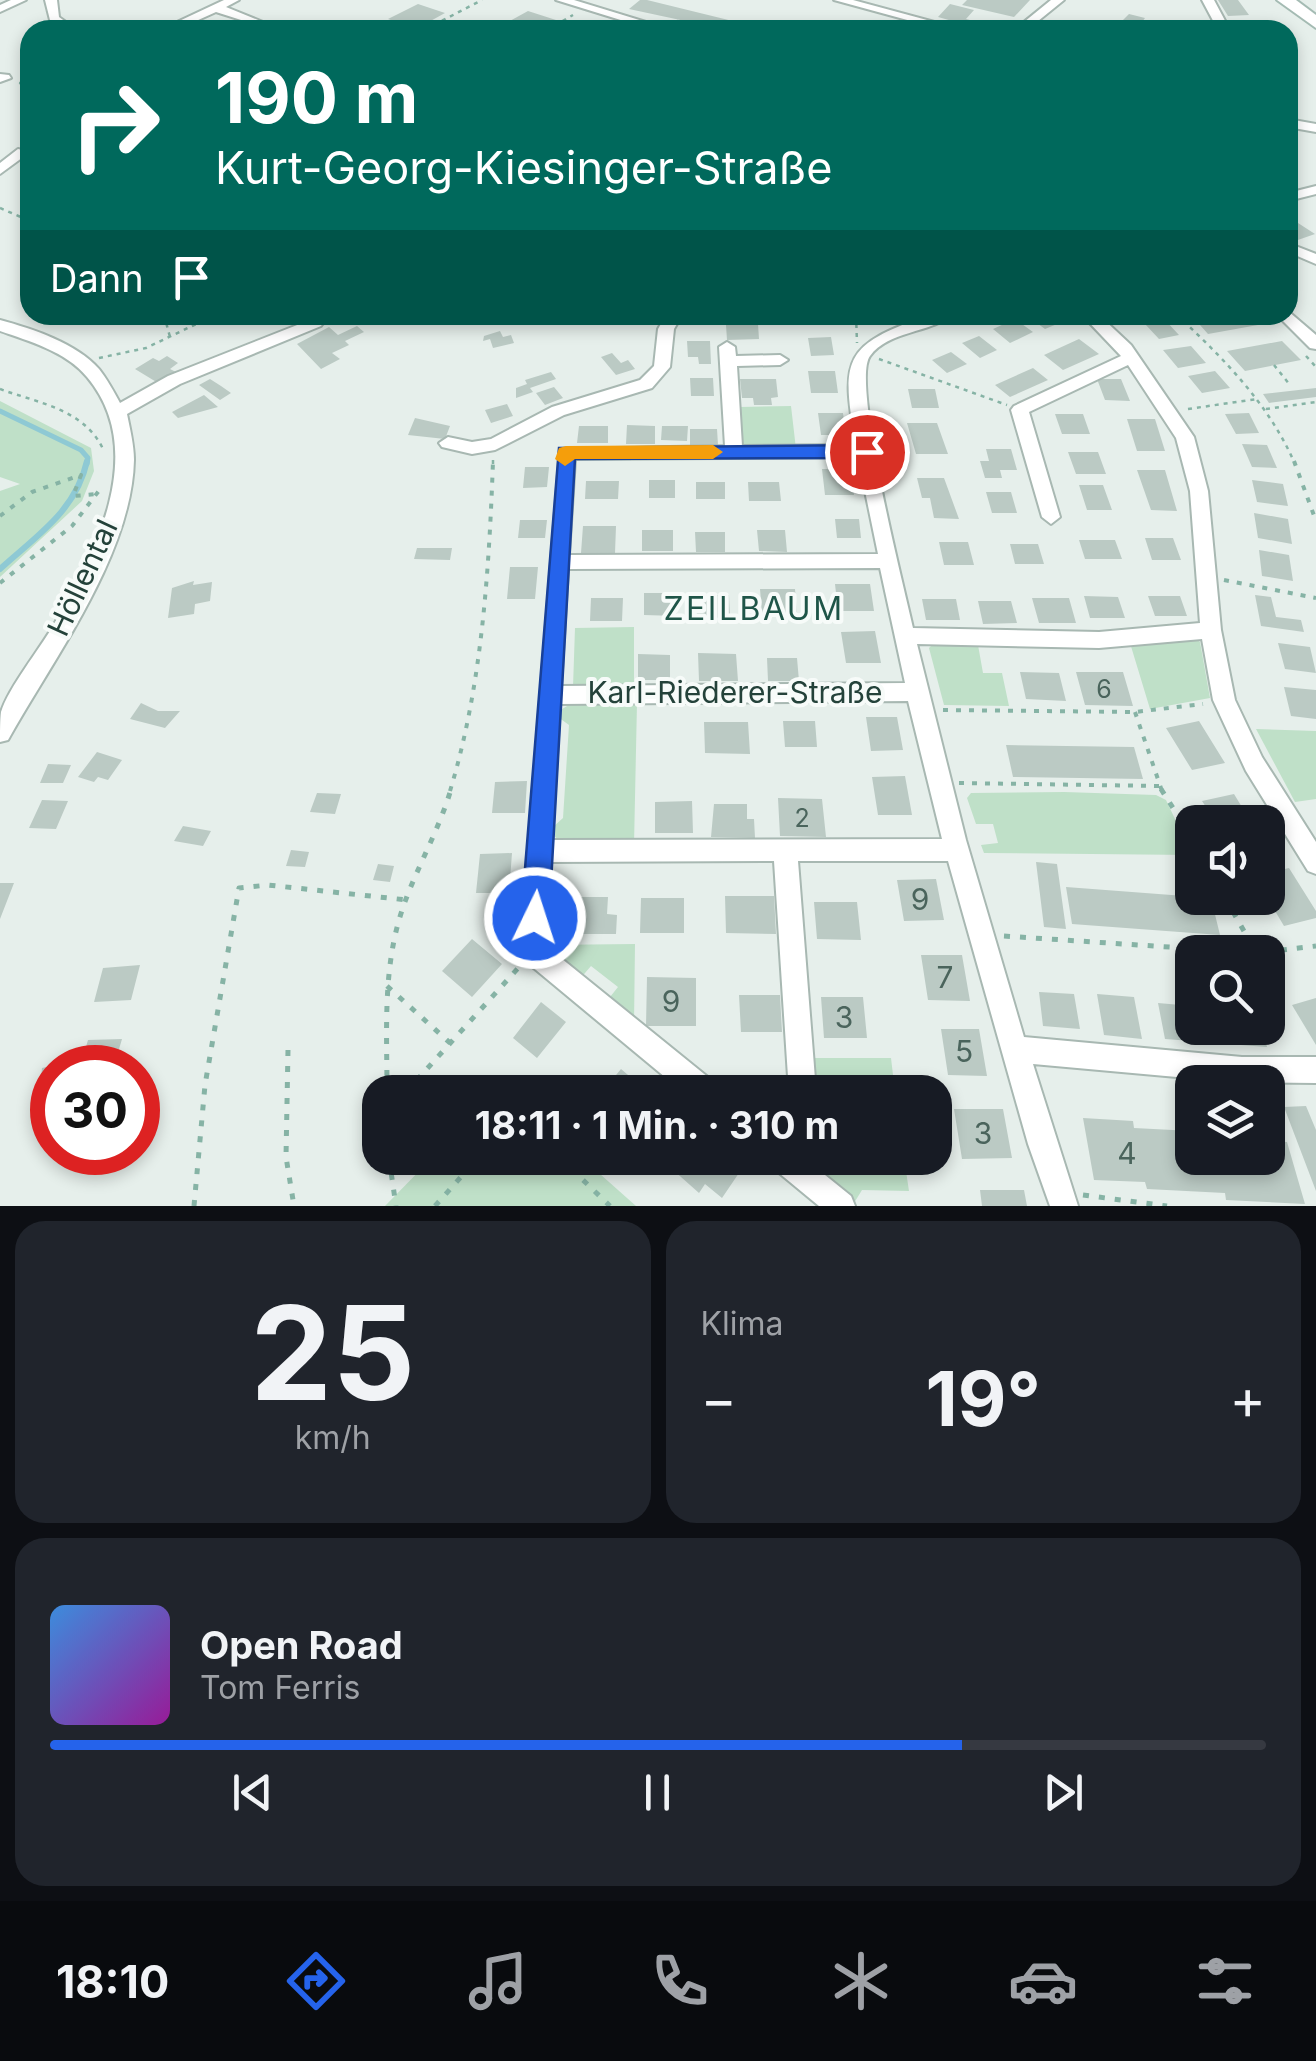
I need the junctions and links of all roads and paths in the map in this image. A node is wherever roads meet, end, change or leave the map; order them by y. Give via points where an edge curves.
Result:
1 (20, 0) edge
2 (233, 0) edge
3 (482, 0) edge
4 (562, 0) edge
5 (840, 0) edge
6 (1058, 0) edge
7 (1285, 0) edge
8 (216, 8) junction
9 (0, 9) edge
10 (579, 12) dead end
11 (189, 20) edge
12 (250, 20) edge
13 (445, 20) edge
14 (565, 20) edge
15 (631, 20) edge
16 (919, 20) edge
17 (1033, 20) edge
18 (1316, 23) edge
19 (20, 154) edge
20 (0, 170) edge
21 (0, 325) edge
22 (167, 325) edge
23 (196, 325) edge
24 (310, 325) edge
25 (668, 325) edge
26 (856, 325) edge
27 (919, 325) edge
28 (1099, 325) edge
29 (1187, 325) edge
30 (1296, 325) edge
31 (170, 338) junction
32 (1316, 344) edge
33 (861, 353) junction
34 (1130, 358) junction
35 (77, 360) junction
36 (780, 360) dead end
37 (1274, 365) dead end
38 (1290, 385) dead end
39 (0, 389) edge
40 (1257, 399) junction
41 (1316, 402) edge
42 (1004, 404) dead end
43 (1266, 409) junction
44 (120, 412) junction
45 (1170, 412) junction
46 (448, 443) dead end
47 (495, 444) junction
48 (734, 452) junction
49 (867, 452) junction
50 (106, 460) dead end
51 (104, 479) dead end
52 (98, 494) junction
53 (0, 516) edge
54 (1052, 517) dead end
55 (1316, 521) edge
56 (888, 561) junction
57 (558, 562) junction
58 (0, 583) edge
59 (1239, 583) dead end
60 (1316, 598) edge
61 (1211, 630) junction
62 (905, 636) junction
63 (551, 694) junction
64 (921, 701) junction
65 (1190, 706) dead end
66 (1134, 712) junction
67 (0, 733) edge
68 (940, 783) junction
69 (1159, 786) junction
70 (1175, 811) edge
71 (785, 850) junction
72 (958, 850) junction
73 (540, 851) junction
74 (1316, 863) edge
75 (408, 900) junction
76 (980, 935) junction
77 (1316, 946) edge
78 (1175, 948) edge
79 (1285, 950) edge
80 (533, 951) junction
81 (387, 986) junction
82 (450, 1043) junction
83 (1015, 1048) junction
84 (288, 1050) dead end
85 (1316, 1070) edge
86 (387, 1075) edge
87 (421, 1075) edge
88 (683, 1075) edge
89 (802, 1075) edge
90 (391, 1175) edge
91 (463, 1175) edge
92 (578, 1175) edge
93 (815, 1175) edge
94 (1070, 1198) edge
95 (194, 1206) edge
96 (294, 1206) edge
97 (396, 1206) edge
98 (435, 1206) edge
99 (610, 1206) edge
100 (841, 1206) edge
101 (1091, 1206) edge
102 (1166, 1206) edge

1 - 9 street
2 - 8 street
3 - 13 path
4 - 15 street
5 - 16 street
6 - 17 street
7 - 18 main road
8 - 11 street
8 - 12 street
10 - 14 path
19 - 20 street
21 - 35 street
22 - 31 path
23 - 31 path
24 - 44 street via 174,380
25 - 47 street via 662,368 646,384 558,411
26 - 33 path
27 - 33 street
28 - 34 street
29 - 40 path
30 - 32 street
31 - 35 path via 127,354
33 - 42 path
33 - 49 street via 857,376
34 - 45 street
34 - 54 street via 1020,410
35 - 44 street
36 - 48 street via 728,354
37 - 38 path
39 - 50 path via 90,426
40 - 43 path
40 - 45 path
41 - 43 path
43 - 55 path via 1302,472
44 - 67 street, Höllental via 126,453 109,532 77,605
45 - 61 street via 1185,438 1198,491
46 - 47 street
47 - 75 path via 489,561 463,748
48 - 49 street
48 - 57 street via 566,452
49 - 56 street
51 - 52 path
52 - 53 path via 72,496 81,475 72,477 32,492
52 - 58 path via 72,526
56 - 57 street
56 - 62 street
57 - 63 street
59 - 60 path
61 - 62 street via 1098,640
61 - 74 street via 1224,700 1254,764
62 - 64 street
63 - 64 street, Karl-Riederer-Straße
63 - 73 street
64 - 66 path
64 - 68 street
65 - 66 path
66 - 69 path
68 - 69 path
68 - 72 street
69 - 70 path
71 - 72 street
71 - 73 street
71 - 89 street
72 - 76 street
73 - 80 street
75 - 81 path
75 - 95 path via 268,885 239,888 205,1084
76 - 78 path
76 - 83 street
77 - 79 path
80 - 82 path
80 - 88 street
81 - 82 path
81 - 86 path
82 - 87 path
83 - 85 street via 1242,1070
83 - 94 street
84 - 96 path via 286,1157
90 - 97 path
91 - 98 path
92 - 99 path
93 - 100 street
94 - 101 path
94 - 102 path

